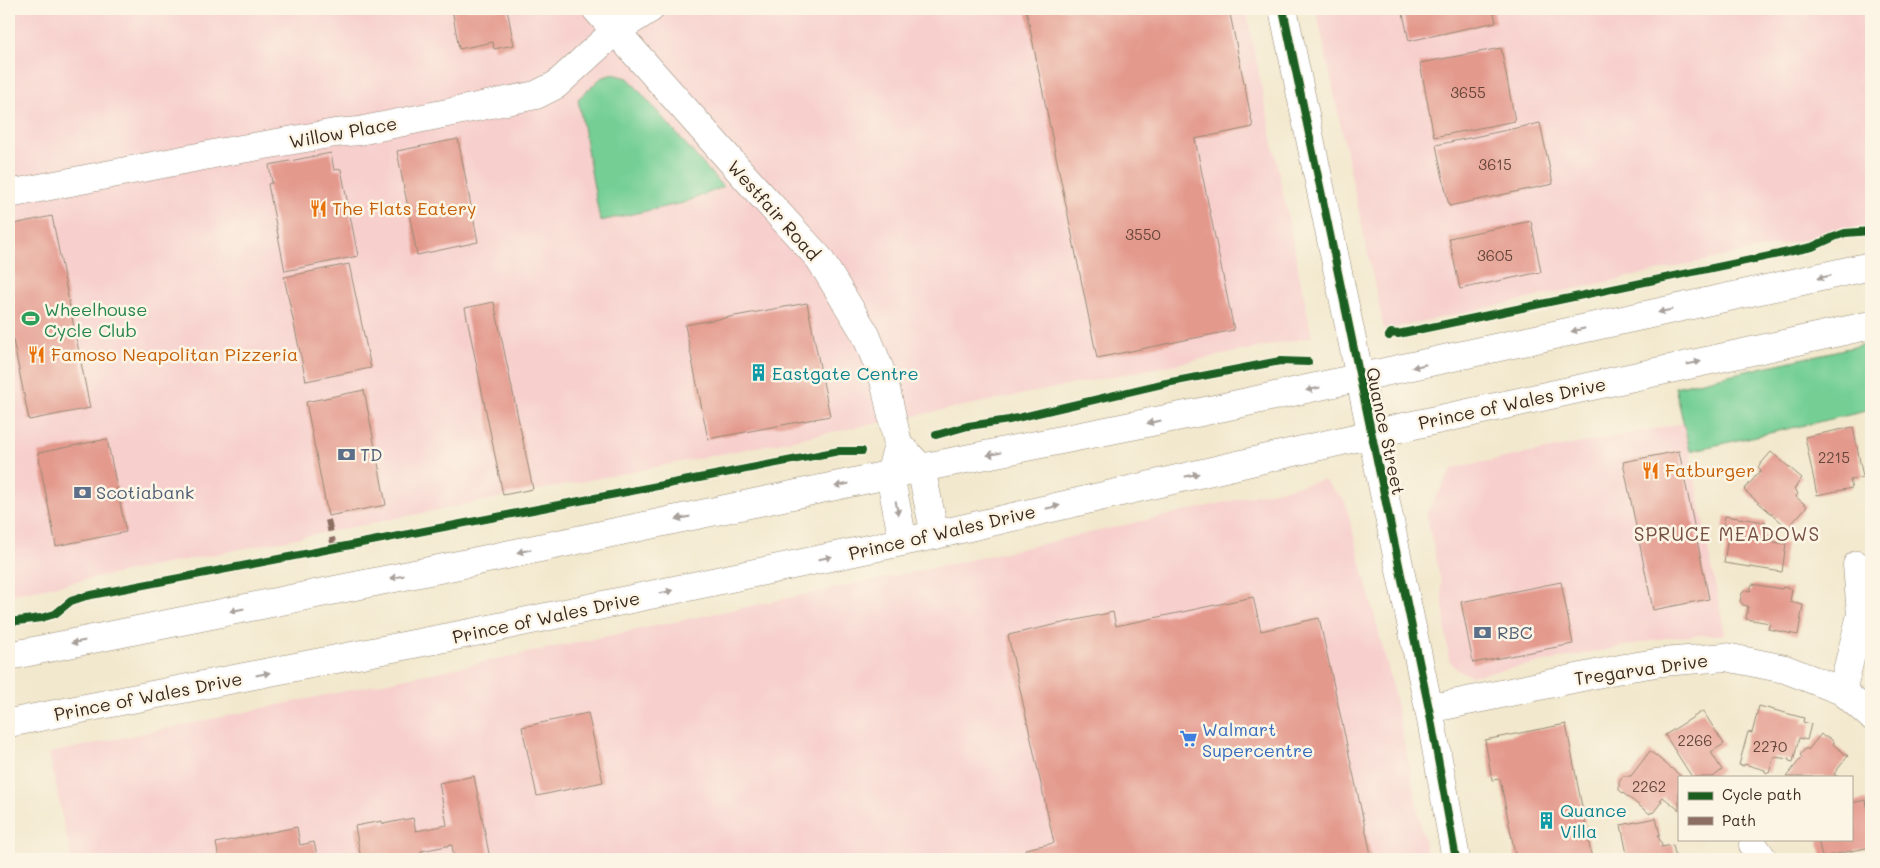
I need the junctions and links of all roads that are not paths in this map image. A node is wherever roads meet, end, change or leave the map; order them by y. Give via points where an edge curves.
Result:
1 (596, 9) edge
2 (650, 9) edge
3 (1283, 9) edge
4 (615, 32) junction
5 (9, 194) edge
6 (1871, 266) edge
7 (1871, 325) edge
8 (1360, 379) junction
9 (1372, 434) junction
10 (898, 444) junction
11 (921, 468) junction
12 (890, 475) junction
13 (935, 534) junction
14 (903, 541) junction
15 (1858, 565) dead end
16 (9, 656) edge
17 (1842, 691) junction
18 (1429, 709) junction
19 (1871, 716) edge
20 (9, 723) edge
21 (1456, 859) edge

1 - 4 main road, Westfair Road
2 - 4 main road, Willow Place
3 - 8 main road, Quance Street
4 - 5 main road, Willow Place via 561,81 529,96 359,131 224,152
4 - 10 main road, Westfair Road via 819,258 866,336 884,380
6 -> 8 main road
9 -> 7 main road, Prince of Wales Drive
8 - 9 main road, Quance Street
8 -> 11 main road
13 -> 9 main road, Prince of Wales Drive
9 - 18 main road, Quance Street
10 - 11 main road
10 - 12 main road, Westfair Road
11 - 12 main road
11 - 13 main road
12 -> 14 main road, Westfair Road
12 -> 16 main road
13 - 14 main road, Prince of Wales Drive
20 -> 14 main road, Prince of Wales Drive via 456,636
15 - 17 main road via 1862,615
17 - 18 main road, Tregarva Drive via 1785,669 1726,657 1625,668
17 - 19 main road, Tregarva Drive
18 - 21 main road, Quance Street

